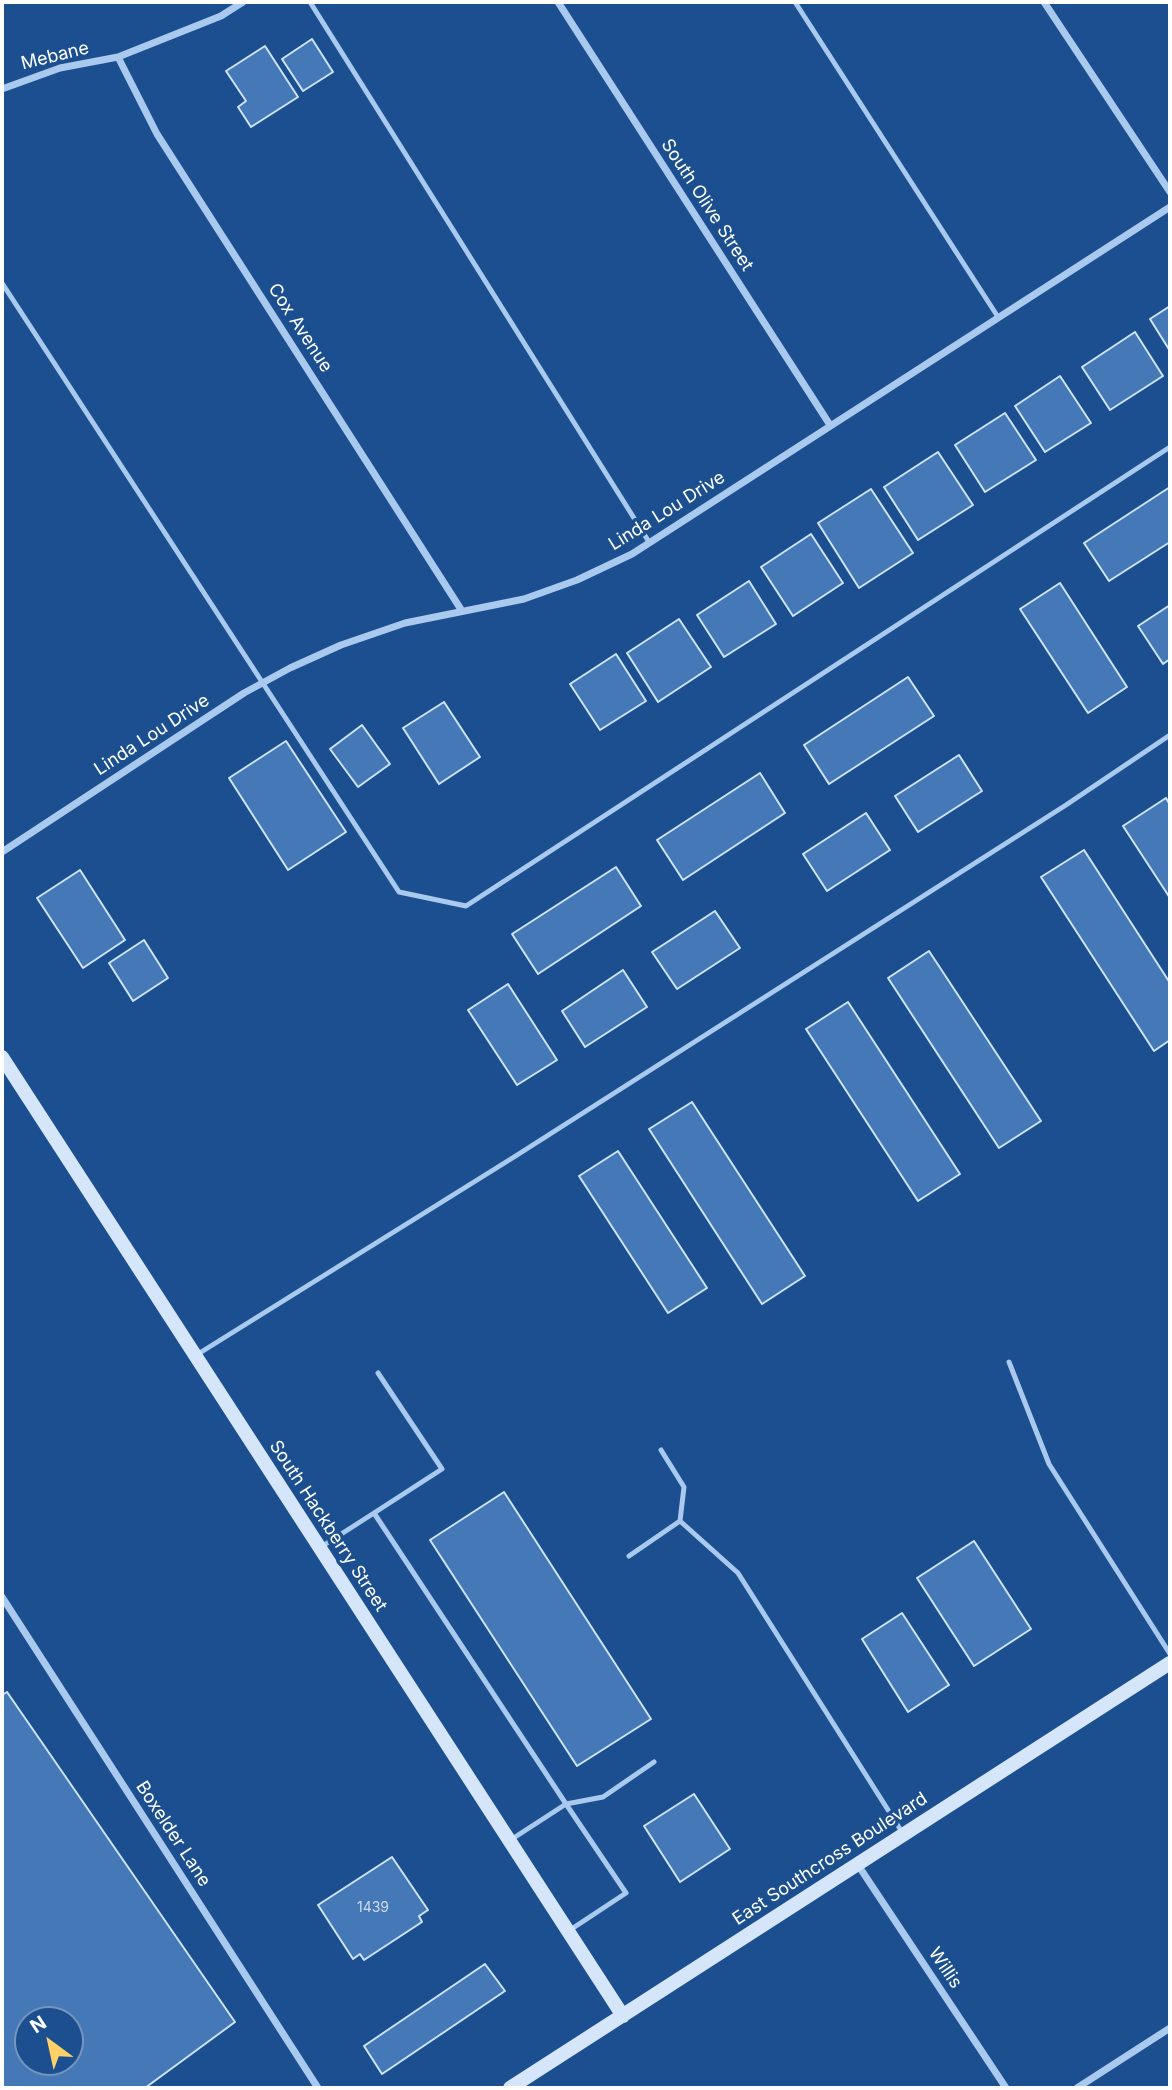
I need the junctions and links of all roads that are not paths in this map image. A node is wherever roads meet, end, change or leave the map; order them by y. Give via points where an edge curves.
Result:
1 (243, 2) edge
2 (310, 2) edge
3 (558, 2) edge
4 (795, 2) edge
5 (1044, 2) edge
6 (118, 57) junction
7 (2, 89) edge
8 (1170, 192) edge
9 (1170, 207) edge
10 (2, 283) edge
11 (998, 317) junction
12 (830, 425) junction
13 (1170, 447) edge
14 (649, 542) junction
15 (462, 611) junction
16 (263, 683) junction
17 (1170, 735) edge
18 (2, 852) edge
19 (2, 1056) edge
20 (195, 1356) junction
21 (1009, 1362) dead end
22 (378, 1373) dead end
23 (661, 1450) dead end
24 (374, 1513) junction
25 (680, 1521) junction
26 (320, 1548) junction
27 (629, 1556) dead end
28 (2, 1597) edge
29 (1170, 1654) edge
30 (1170, 1663) edge
31 (654, 1762) dead end
32 (566, 1804) junction
33 (904, 1835) junction
34 (509, 1841) junction
35 (858, 1865) junction
36 (568, 1931) junction
37 (623, 2016) junction
38 (1170, 2028) edge
39 (318, 2088) edge
40 (510, 2088) edge
41 (1006, 2088) edge
42 (1077, 2088) edge

1 - 6 street, Mebane via 221,16
2 - 14 lane
3 - 12 street, South Olive Street
4 - 11 lane
5 - 8 street
6 - 7 street, Mebane via 60,68
6 - 15 street, Cox Avenue via 157,134
9 - 11 street, Linda Lou Drive
10 - 16 lane
11 - 12 street, Linda Lou Drive
12 - 14 street, Linda Lou Drive
13 - 16 lane via 466,906 399,892
14 - 15 street, Linda Lou Drive via 577,580 535,595
15 - 16 street, Linda Lou Drive via 405,623 341,645
16 - 18 street, Linda Lou Drive
17 - 20 lane via 526,1150
19 - 20 main road, South Hackberry Street
20 - 26 main road, South Hackberry Street
21 - 29 lane via 1049,1464
22 - 24 lane via 442,1469
23 - 25 lane via 684,1488
24 - 26 lane
24 - 32 lane
25 - 27 lane
25 - 33 lane via 738,1573
26 - 34 main road, South Hackberry Street
28 - 39 street, Boxelder Lane
30 - 33 main road, East Southcross Boulevard
31 - 32 lane via 603,1797
32 - 34 lane
32 - 36 lane via 626,1894
33 - 35 main road, East Southcross Boulevard
34 - 36 main road, South Hackberry Street
35 - 37 main road, East Southcross Boulevard
35 - 41 street, Willis
36 - 37 main road, South Hackberry Street
37 - 40 main road, East Southcross Boulevard
38 - 42 street

